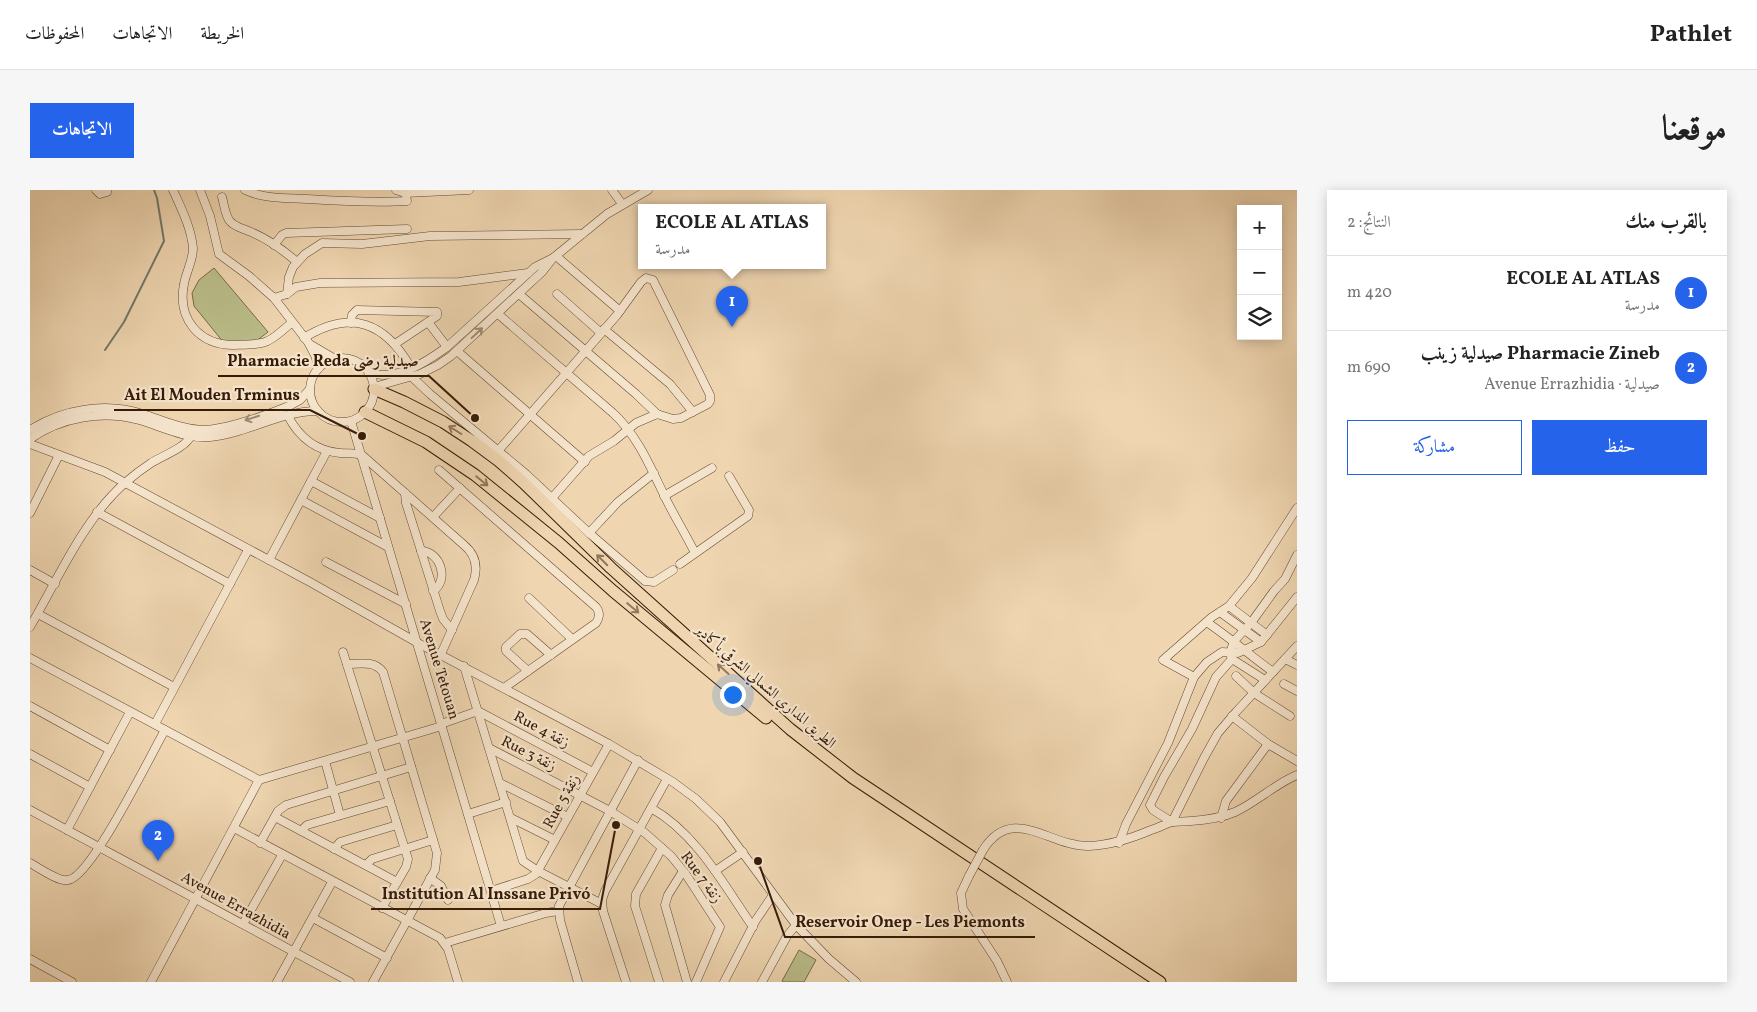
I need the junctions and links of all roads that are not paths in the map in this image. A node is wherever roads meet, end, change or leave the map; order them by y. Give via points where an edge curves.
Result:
1 (96, 190) edge
2 (107, 190) edge
3 (173, 190) edge
4 (200, 190) edge
5 (245, 190) edge
6 (396, 190) edge
7 (469, 190) edge
8 (612, 190) edge
9 (648, 190) edge
10 (405, 191) edge
11 (222, 197) dead end
12 (622, 204) junction
13 (407, 229) dead end
14 (582, 234) junction
15 (274, 245) junction
16 (554, 257) junction
17 (297, 262) junction
18 (535, 267) junction
19 (542, 272) junction
20 (528, 273) junction
21 (287, 294) junction
22 (519, 294) junction
23 (557, 294) dead end
24 (274, 298) junction
25 (620, 311) junction
26 (498, 314) junction
27 (428, 322) junction
28 (291, 323) junction
29 (351, 323) junction
30 (603, 331) junction
31 (306, 340) junction
32 (395, 344) junction
33 (447, 347) junction
34 (585, 350) junction
35 (457, 351) junction
36 (335, 359) junction
37 (319, 368) junction
38 (412, 372) junction
39 (566, 372) junction
40 (369, 373) junction
41 (374, 388) junction
42 (310, 389) junction
43 (294, 403) junction
44 (317, 410) junction
45 (365, 412) junction
46 (693, 412) junction
47 (298, 413) junction
48 (529, 414) junction
49 (657, 414) junction
50 (288, 416) junction
51 (351, 421) junction
52 (628, 429) junction
53 (30, 430) edge
54 (191, 436) junction
55 (30, 439) edge
56 (30, 444) edge
57 (327, 451) junction
58 (498, 451) junction
59 (361, 454) junction
60 (59, 455) junction
61 (584, 462) junction
62 (712, 468) dead end
63 (439, 470) dead end
64 (654, 473) junction
65 (728, 476) dead end
66 (311, 481) junction
67 (125, 483) junction
68 (460, 488) junction
69 (405, 493) junction
70 (664, 496) junction
71 (552, 498) junction
72 (301, 500) junction
73 (1297, 508) edge
74 (97, 512) junction
75 (30, 513) edge
76 (432, 517) junction
77 (380, 518) junction
78 (589, 533) junction
79 (388, 546) junction
80 (248, 550) junction
81 (421, 551) junction
82 (695, 553) junction
83 (1297, 555) edge
84 (269, 560) junction
85 (326, 562) dead end
86 (680, 564) dead end
87 (30, 570) edge
88 (673, 570) dead end
89 (55, 584) junction
90 (230, 584) junction
91 (433, 591) junction
92 (1297, 597) edge
93 (529, 598) dead end
94 (406, 604) junction
95 (1229, 606) junction
96 (1220, 612) junction
97 (38, 614) junction
98 (1208, 622) junction
99 (1251, 623) junction
100 (30, 627) edge
101 (452, 630) junction
102 (1244, 630) junction
103 (1267, 635) junction
104 (572, 639) junction
105 (1234, 641) junction
106 (418, 642) junction
107 (1261, 642) junction
108 (1296, 648) edge
109 (1244, 651) junction
110 (344, 652) dead end
111 (441, 654) junction
112 (551, 655) junction
113 (1231, 656) junction
114 (30, 658) edge
115 (1285, 659) junction
116 (347, 664) junction
117 (1297, 665) edge
118 (464, 666) junction
119 (528, 671) junction
120 (1273, 672) junction
121 (1236, 676) dead end
122 (1194, 677) junction
123 (1265, 680) junction
124 (1284, 684) dead end
125 (174, 687) junction
126 (504, 688) junction
127 (1297, 691) edge
128 (1254, 693) junction
129 (30, 706) edge
130 (478, 711) junction
131 (130, 712) junction
132 (1232, 716) junction
133 (1290, 716) dead end
134 (155, 724) junction
135 (442, 725) junction
136 (165, 730) junction
137 (403, 738) junction
138 (609, 744) junction
139 (1268, 744) junction
140 (373, 747) junction
141 (489, 748) junction
142 (110, 750) junction
143 (30, 754) edge
144 (638, 760) junction
145 (325, 761) junction
146 (1297, 761) edge
147 (411, 767) junction
148 (593, 772) junction
149 (1297, 775) edge
150 (382, 776) junction
151 (667, 778) junction
152 (259, 780) junction
153 (500, 784) junction
154 (90, 787) junction
155 (334, 791) junction
156 (580, 795) junction
157 (390, 801) junction
158 (506, 802) junction
159 (651, 808) junction
160 (30, 810) edge
161 (610, 811) junction
162 (468, 814) junction
163 (340, 815) junction
164 (274, 817) junction
165 (568, 817) junction
166 (511, 818) junction
167 (1221, 818) junction
168 (1172, 822) junction
169 (397, 825) junction
170 (234, 828) junction
171 (639, 829) junction
172 (68, 830) junction
173 (301, 831) junction
174 (433, 840) junction
175 (555, 840) junction
176 (260, 843) junction
177 (1119, 843) junction
178 (100, 848) junction
179 (404, 848) junction
180 (662, 848) junction
181 (334, 849) junction
182 (743, 852) junction
183 (282, 855) junction
184 (30, 863) edge
185 (366, 866) junction
186 (538, 871) junction
187 (683, 871) junction
188 (714, 871) junction
189 (430, 878) junction
190 (332, 882) junction
191 (397, 882) junction
192 (568, 887) junction
193 (491, 890) junction
194 (773, 895) junction
195 (196, 899) junction
196 (448, 900) dead end
197 (602, 904) junction
198 (382, 908) junction
199 (558, 911) junction
200 (313, 918) junction
201 (407, 921) junction
202 (244, 924) junction
203 (796, 925) junction
204 (501, 926) junction
205 (753, 927) junction
206 (445, 943) junction
207 (294, 952) junction
208 (387, 958) junction
209 (30, 959) edge
210 (72, 982) edge
211 (151, 982) edge
212 (277, 982) edge
213 (350, 982) edge
214 (373, 982) edge
215 (458, 982) edge
216 (578, 982) edge
217 (626, 982) edge
218 (658, 982) edge
219 (687, 982) edge
220 (696, 982) edge
221 (724, 982) edge
222 (762, 982) edge
223 (856, 982) edge
224 (1007, 982) edge
225 (1147, 982) edge
226 (1160, 982) edge

1 - 2 street via 104,194
3 - 28 street via 192,240 192,256 182,297 193,328 217,344 258,344 272,340
4 - 24 street via 219,254
5 - 10 street via 284,199 362,203 407,201
6 - 10 street
7 - 10 street
8 - 12 street
9 - 12 street
11 - 15 street via 229,221
12 - 14 street
13 - 15 street via 286,233
14 - 16 street
14 - 17 street via 430,236 362,244 322,243
15 - 17 street
16 - 18 street
16 - 19 street
16 - 25 street
17 - 21 street via 289,277
18 - 19 street
18 - 20 street
19 - 22 street
20 - 21 street via 465,282 320,283 296,287
20 - 33 street
21 - 24 street
22 - 26 street
22 - 34 street
23 - 30 street
24 - 28 street
25 - 30 street
25 - 46 street via 642,280 653,280 711,398 708,404
35 -> 26 street
26 - 39 street
27 - 29 street via 437,312 357,310
27 - 32 street
27 - 33 street
28 - 31 street
29 - 31 street via 326,327
29 - 32 street via 377,329
30 - 34 street
30 - 46 street via 670,384
31 - 36 street
31 - 37 street
32 - 38 street
33 - 38 street
34 - 39 street
34 - 49 street
35 - 38 street via 430,370
35 - 48 street
36 - 37 street
36 - 40 street via 358,362
37 - 42 street
38 - 40 street
38 - 41 street
38 - 58 street via 430,394
39 - 48 street
39 - 52 street
40 - 41 street
41 - 45 street via 372,402
226 -> 41 highway, الطريق المداري الشمالي الشرقي بأكادير via 817,752 610,568 499,461 443,422
42 - 43 street
42 - 44 street via 311,400
43 - 47 street
43 -> 53 street via 216,429 185,428 132,411 104,408 65,414
44 - 47 street
44 - 51 street via 332,421
45 - 51 street
45 -> 225 highway, الطريق المداري الشمالي الشرقي بأكادير via 426,442 475,475 835,774
46 - 49 street via 678,419
47 - 50 street
48 - 58 street
48 - 61 street
49 - 52 street
50 - 54 street via 220,436
50 - 57 street via 304,437
51 - 59 street, Avenue Tetouan
52 - 61 street
52 - 64 street
54 - 55 street via 130,418 104,416 67,421
54 - 67 street via 186,444 151,463
56 - 60 street
57 - 59 street
57 - 66 street
58 - 71 street
59 - 69 street
59 - 77 street, Avenue Tetouan
60 - 67 street via 93,466
60 - 75 street
61 - 71 street
62 - 70 street
63 - 68 street
64 - 70 street
64 - 78 street via 618,502
65 - 82 street via 749,510 748,516
66 - 72 street
66 - 77 street
67 - 74 street
67 - 80 street
68 - 76 street
68 - 104 street via 597,608 599,616 596,623
69 - 76 street
69 - 81 street
70 - 82 street
71 - 78 street
72 - 79 street
72 - 84 street
73 - 95 street via 1263,562
74 - 89 street
74 - 90 street
76 - 101 street via 467,547 475,562 474,580
77 - 79 street, Avenue Tetouan
78 - 88 street via 647,582 654,582
79 - 94 street, Avenue Tetouan
80 - 84 street
80 - 90 street
81 - 91 street
81 - 91 street via 438,562 442,579
82 - 86 street
83 - 99 street via 1285,579
84 - 106 street
85 - 94 street
87 - 89 street
89 - 97 street
90 - 125 street
91 - 101 street via 441,615
92 - 103 street
93 - 104 street
94 - 106 street, Avenue Tetouan
95 - 96 street
95 - 99 street
96 - 98 street
96 - 102 street
97 - 100 street
97 - 125 street
98 - 105 street
98 - 122 street via 1164,660
99 - 102 street
99 - 103 street
101 - 111 street
102 - 105 street
102 - 107 street
103 - 107 street
104 - 112 street
105 - 109 street
105 - 113 street
106 - 111 street
106 - 135 street, Avenue Tetouan
107 - 109 street
108 - 115 street
109 - 113 street
109 - 120 street
110 - 116 street
111 - 118 street
112 - 119 street
112 - 119 street via 527,634 520,634 506,647 506,651
113 - 122 street via 1222,652
113 - 123 street
113 - 168 street via 1216,677 1150,805
114 - 131 street
115 - 117 street
115 - 120 street
116 - 137 street via 372,663 381,669
116 - 140 street
118 - 126 street
118 - 130 street
119 - 126 street
120 - 123 street
121 - 128 street
122 - 177 street via 1168,744
123 - 128 street
124 - 127 street
125 - 134 street
126 - 138 street
128 - 132 street
128 - 133 street
129 - 142 street
130 - 135 street
130 - 141 street
130 - 148 street, Rue 4 زنقة
131 - 134 street
131 - 142 street
132 - 139 street
132 - 168 street via 1208,750
134 - 136 street
135 - 137 street
135 - 162 street, Avenue Tetouan
136 - 152 street
136 - 178 street
137 - 140 street
137 - 147 street
138 - 144 street
138 - 148 street, Rue 5 زنقة
139 - 146 street
139 - 167 street via 1226,801
140 - 145 street
140 - 150 street
141 - 153 street
141 - 156 street, Rue 3 زنقة
142 - 154 street
143 - 154 street
144 - 151 street
144 - 161 street
145 - 152 street
145 - 155 street
147 - 150 street
147 - 174 street
148 - 156 street, Rue 5 زنقة
149 - 167 street
150 - 155 street
150 - 157 street
151 - 159 street
151 - 182 street via 708,810
152 - 170 street
153 - 158 street
153 - 165 street
154 - 172 street
155 - 163 street
155 - 164 street via 286,806
156 - 161 street, Rue 3 زنقة
156 - 165 street, Rue 5 زنقة
157 - 163 street
157 - 169 street
158 - 162 street
158 - 166 street
159 - 171 street
159 - 188 street via 681,831
160 - 172 street, Avenue Errazhidia
161 - 171 street, Rue 7 زنقة
161 - 192 street
162 - 193 street, Avenue Tetouan
163 - 173 street via 307,825
164 - 173 street
164 - 176 street
165 - 175 street, Rue 5 زنقة
166 - 175 street
166 - 186 street via 523,861
167 - 168 street
168 - 177 street
169 - 179 street
169 - 181 street via 340,842
170 - 176 street
170 - 195 street
171 - 180 street, Rue 7 زنقة
171 - 197 street via 604,894
172 - 178 street, Avenue Errazhidia
173 - 181 street
174 - 179 street
174 - 189 street via 437,858
175 - 186 street, Rue 5 زنقة
176 - 183 street
177 - 224 street, bridge via 1079,845 1016,828 997,833 988,841 961,893 963,909
178 - 184 street via 80,875 68,880
178 - 195 street, Avenue Errazhidia
179 - 185 street via 372,859
179 - 191 street via 408,862
180 - 187 street, Rue 7 زنقة
180 - 218 street via 635,900
181 - 185 street
182 - 188 street
182 - 194 street
183 - 190 street
183 - 202 street
185 - 191 street
186 - 192 street
186 - 193 street via 531,878
187 - 219 street via 668,896 666,906
187 - 220 street, Rue 7 زنقة via 720,927
188 - 205 street
189 - 196 street via 441,886
189 - 201 street
190 - 198 street
190 - 200 street
191 - 198 street
192 - 197 street
192 - 199 street
193 - 204 street, Avenue Tetouan
194 - 203 street
194 - 205 street
195 - 202 street, Avenue Errazhidia
195 - 211 street
197 - 217 street
198 - 201 street
199 - 204 street
199 - 216 street
200 - 207 street
200 - 208 street
201 - 206 street
201 - 208 street
202 - 207 street, Avenue Errazhidia
203 - 222 street
203 - 223 street
204 - 206 street
205 - 221 street
206 - 215 street
207 - 212 street
207 - 213 street, Avenue Errazhidia
208 - 214 street
209 - 210 street

